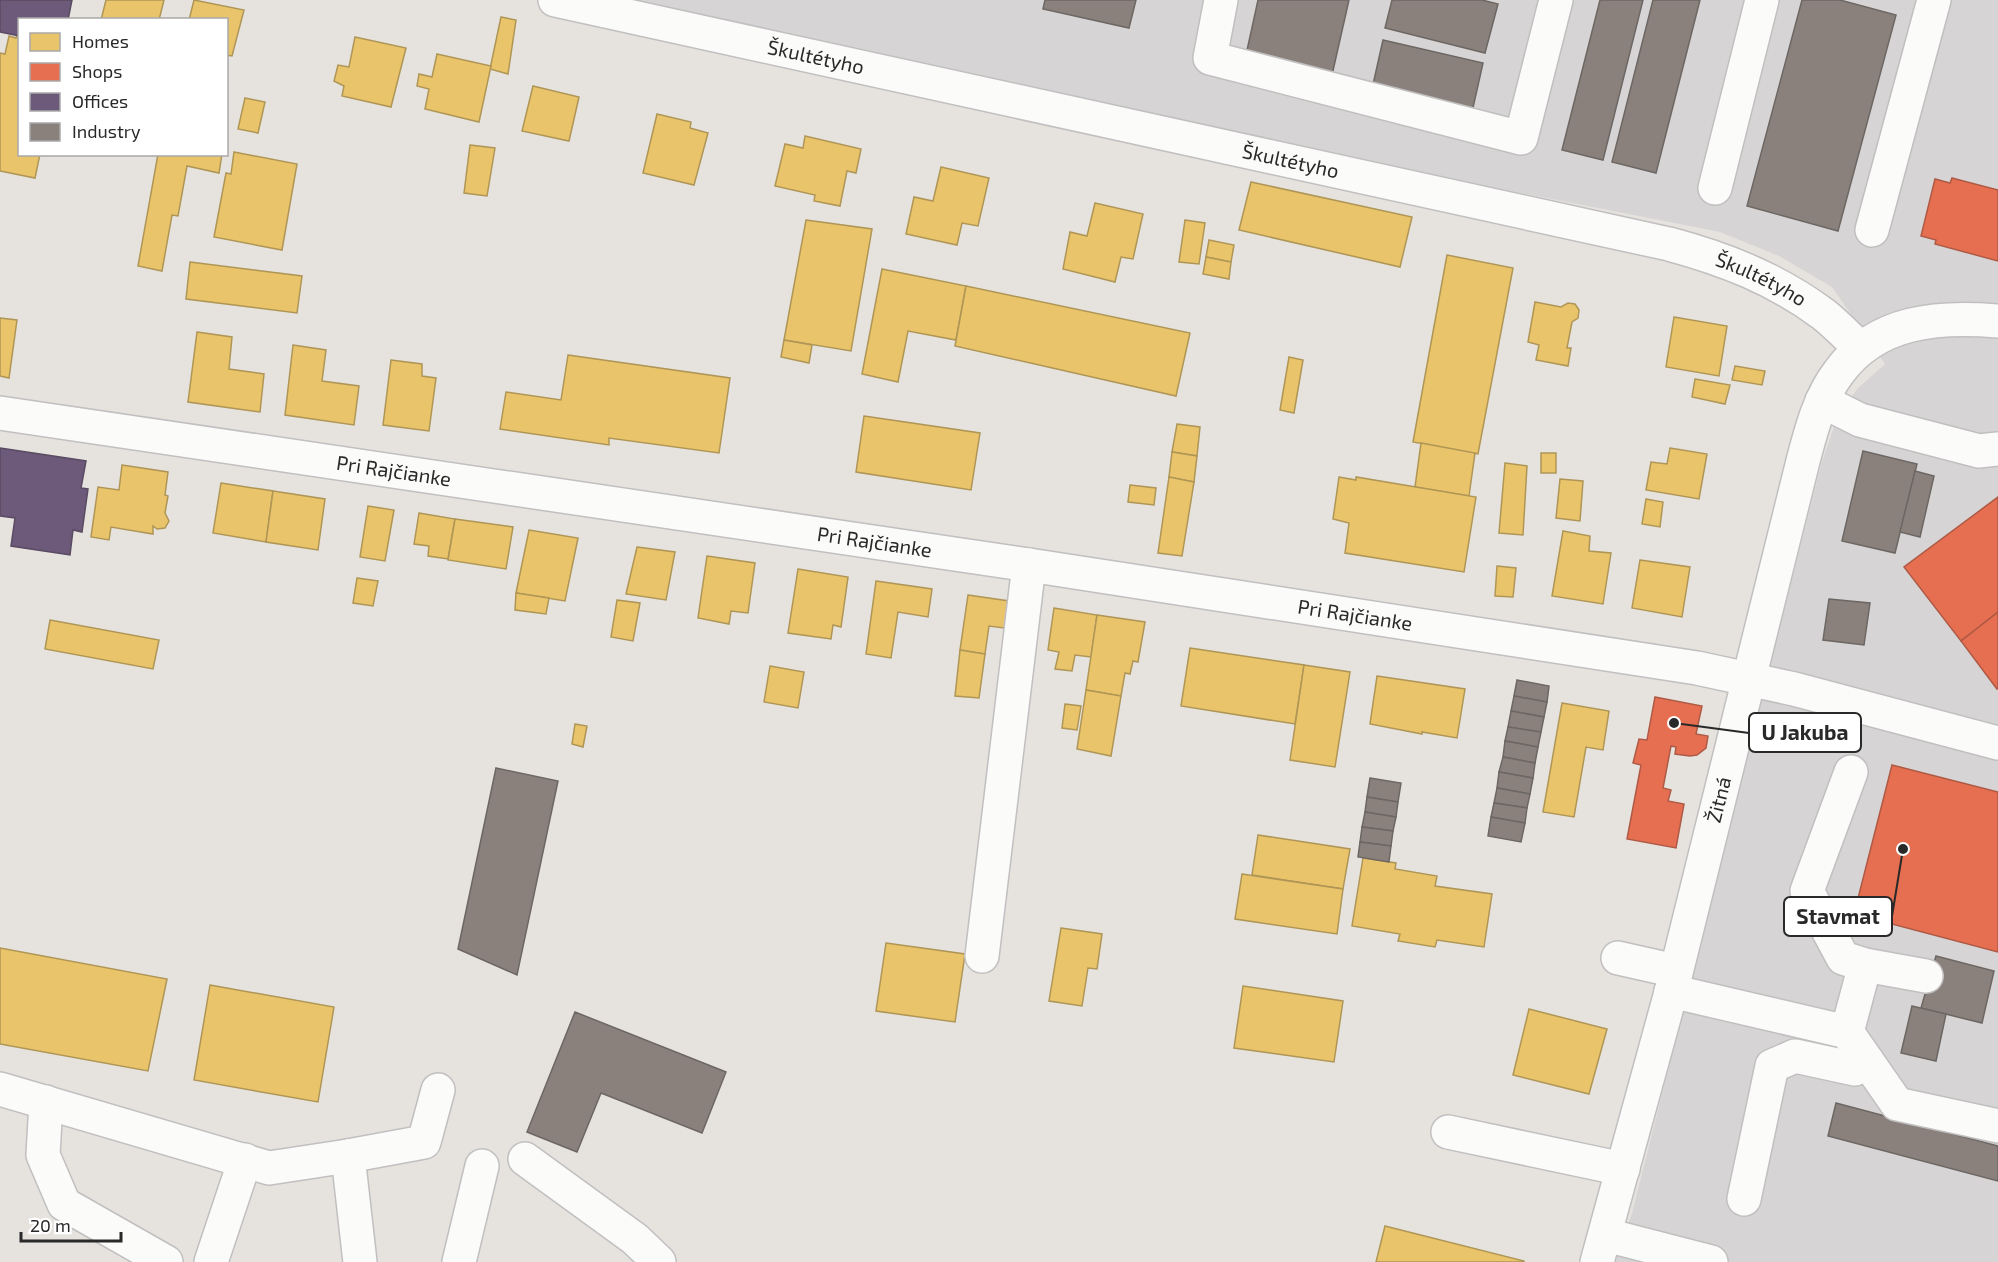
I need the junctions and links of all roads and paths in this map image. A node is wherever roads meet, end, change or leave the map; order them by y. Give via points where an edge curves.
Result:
1 (555, 0) edge
2 (1221, 0) edge
3 (1556, 0) edge
4 (1762, 0) edge
5 (1934, 0) edge
6 (1715, 188) dead end
7 (1872, 230) dead end
8 (1998, 321) edge
9 (1860, 348) junction
10 (1822, 401) junction
11 (0, 413) edge
12 (1998, 448) edge
13 (1029, 565) junction
14 (1748, 678) junction
15 (1998, 743) edge
16 (1851, 772) dead end
17 (982, 956) dead end
18 (1618, 958) dead end
19 (1865, 965) junction
20 (1926, 976) dead end
21 (1673, 981) junction
22 (1847, 1032) junction
23 (1867, 1062) junction
24 (0, 1089) edge
25 (438, 1090) dead end
26 (46, 1102) junction
27 (1998, 1126) edge
28 (1448, 1132) dead end
29 (348, 1156) junction
30 (525, 1159) dead end
31 (245, 1160) junction
32 (482, 1166) dead end
33 (1623, 1169) junction
34 (1744, 1199) dead end
35 (1602, 1249) edge
36 (166, 1262) edge
37 (211, 1262) edge
38 (360, 1262) edge
39 (459, 1262) edge
40 (659, 1262) edge
41 (1710, 1262) edge

1 - 9 street, Škultétyho via 1669,244 1750,270 1823,314
2 - 3 street via 1210,58 1521,138
4 - 6 street
5 - 7 street
8 - 9 street via 1942,319 1911,324
9 - 10 street, Žitná via 1838,372
10 - 12 street via 1860,420 1979,451
10 - 14 street, Žitná
11 - 13 street, Pri Rajčianke
13 - 14 street, Pri Rajčianke
13 - 17 street
14 - 15 street, Pri Rajčianke
14 - 21 street, Žitná
16 - 19 street via 1807,891 1843,958
18 - 21 street
19 - 20 street
19 - 22 street
21 - 22 street
21 - 33 street, Žitná
22 - 23 street
23 - 27 street via 1897,1104
23 - 34 street via 1855,1069 1796,1056 1772,1066
24 - 26 street
25 - 29 street via 424,1142
26 - 31 street
26 - 36 street via 43,1155 64,1204
28 - 33 street
29 - 31 street via 269,1168
29 - 38 street
30 - 40 street via 635,1239
31 - 37 street
32 - 39 street
33 - 35 street, Žitná
35 - 41 street

